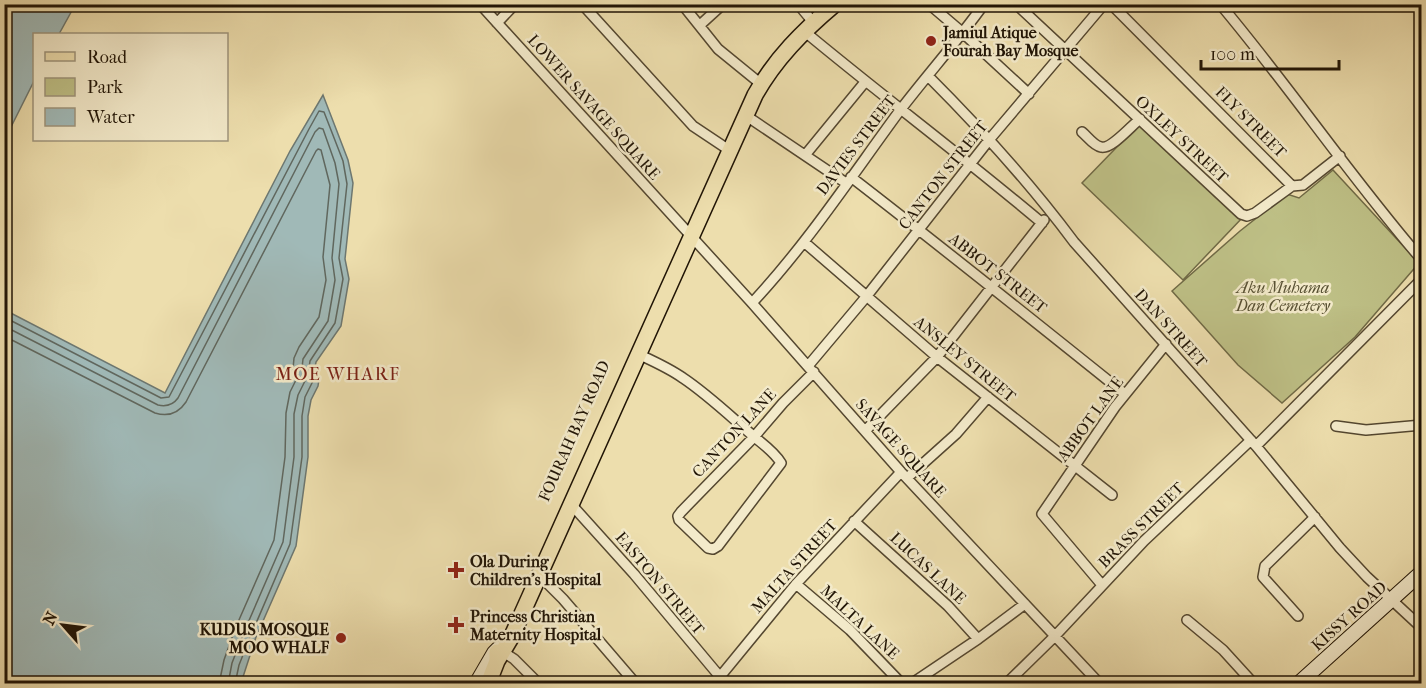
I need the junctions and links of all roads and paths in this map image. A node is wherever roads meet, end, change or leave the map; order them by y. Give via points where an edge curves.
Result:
1 (480, 4) edge
2 (515, 4) edge
3 (582, 4) edge
4 (682, 4) edge
5 (723, 4) edge
6 (798, 4) edge
7 (835, 4) edge
8 (929, 4) edge
9 (984, 4) edge
10 (1016, 4) edge
11 (1104, 4) edge
12 (1111, 4) edge
13 (1220, 4) edge
14 (497, 23) junction
15 (700, 25) junction
16 (809, 26) junction
17 (963, 33) junction
18 (1065, 50) junction
19 (928, 76) junction
20 (865, 81) junction
21 (761, 84) junction
22 (1029, 94) junction
23 (901, 110) junction
24 (745, 115) junction
25 (1140, 118) junction
26 (1082, 132) dead end
27 (989, 140) junction
28 (729, 150) junction
29 (806, 154) junction
30 (1340, 156) junction
31 (972, 164) junction
32 (848, 180) junction
33 (1293, 186) junction
34 (1051, 211) junction
35 (1042, 223) junction
36 (691, 229) junction
37 (919, 230) junction
38 (804, 242) junction
39 (1422, 260) edge
40 (1422, 279) edge
41 (665, 281) junction
42 (992, 286) junction
43 (866, 297) junction
44 (752, 303) junction
45 (1166, 344) junction
46 (638, 354) junction
47 (937, 357) junction
48 (811, 369) junction
49 (621, 381) junction
50 (1125, 394) junction
51 (988, 397) junction
52 (1422, 425) edge
53 (1336, 426) dead end
54 (865, 432) junction
55 (754, 437) junction
56 (1254, 443) junction
57 (1075, 466) junction
58 (904, 475) junction
59 (1112, 495) dead end
60 (570, 503) junction
61 (1315, 517) junction
62 (854, 521) junction
63 (1422, 572) edge
64 (539, 575) junction
65 (796, 584) junction
66 (1102, 585) junction
67 (1392, 599) junction
68 (1025, 604) junction
69 (1298, 616) dead end
70 (1187, 620) dead end
71 (1422, 628) edge
72 (1055, 636) junction
73 (978, 639) junction
74 (499, 654) junction
75 (720, 681) edge
76 (476, 684) edge
77 (488, 684) edge
78 (539, 684) edge
79 (636, 684) edge
80 (902, 684) edge
81 (911, 684) edge
82 (1006, 684) edge
83 (1100, 684) edge
84 (1254, 684) edge
85 (1298, 684) edge

1 - 14 street, LOWER SAVAGE SQUARE
2 - 14 street
3 - 28 street via 693,126
4 - 15 street
5 - 15 street
6 - 16 street
7 - 16 main road, FOURAH BAY ROAD
8 - 17 street
9 - 17 street, DAVIES STREET
10 - 18 street, OXLEY STREET
11 - 18 street, CANTON STREET
12 - 33 street, FLY STREET
13 - 30 street
14 - 36 street, LOWER SAVAGE SQUARE
15 - 21 street via 717,49
16 - 20 street
16 - 21 main road, FOURAH BAY ROAD
17 - 19 street, DAVIES STREET
17 - 22 street
18 - 22 street, CANTON STREET
18 - 25 street, OXLEY STREET
19 - 23 street, DAVIES STREET
19 - 27 street, DAN STREET
20 - 23 street
20 - 29 street
21 - 24 main road, FOURAH BAY ROAD
22 - 27 street, CANTON STREET
23 - 31 street
23 - 32 street, DAVIES STREET
24 - 28 main road, FOURAH BAY ROAD
24 - 29 street, ABBOT STREET
25 - 26 street via 1105,148
25 - 33 street, OXLEY STREET via 1241,214 1255,213
27 - 31 street, CANTON STREET
27 - 34 street, DAN STREET
28 - 36 main road, FOURAH BAY ROAD
29 - 32 street, ABBOT STREET
30 - 33 street, OXLEY STREET via 1303,185
30 - 39 street
31 - 35 street
31 - 37 street, CANTON STREET
32 - 37 street, ABBOT STREET
32 - 38 street, DAVIES STREET
34 - 35 street
34 - 45 street, DAN STREET
35 - 42 street
36 - 41 main road, FOURAH BAY ROAD
36 - 44 street, SAVAGE SQUARE
37 - 42 street, ABBOT STREET
37 - 43 street, CANTON STREET
38 - 43 street, ANSLEY STREET
38 - 44 street, DAVIES STREET
40 - 56 street, BRASS STREET
41 - 46 main road, FOURAH BAY ROAD
41 - 49 main road, FOURAH BAY ROAD
42 - 47 street
42 - 50 street, ABBOT STREET
43 - 47 street, ANSLEY STREET
43 - 48 street, CANTON STREET
44 - 48 street, SAVAGE SQUARE
45 - 50 street, ABBOT LANE
45 - 56 street, DAN STREET
46 - 49 main road, FOURAH BAY ROAD
46 - 55 street via 697,387
47 - 51 street, ANSLEY STREET
47 - 54 street
48 - 54 street, SAVAGE SQUARE
48 - 55 street, CANTON LANE
49 - 60 main road, FOURAH BAY ROAD
49 - 74 main road, FOURAH BAY ROAD
50 - 57 street, ABBOT LANE
51 - 57 street, ANSLEY STREET
51 - 58 street, MALTA STREET via 956,434
52 - 53 street via 1366,430
54 - 58 street, SAVAGE SQUARE
55 - 55 street, CANTON LANE via 678,516 708,548 718,546 781,463
56 - 61 street, DAN STREET
56 - 66 street, BRASS STREET via 1152,534
57 - 59 street, ANSLEY STREET
57 - 66 street, ABBOT LANE via 1041,514
58 - 62 street, MALTA STREET
58 - 68 street, SAVAGE SQUARE
60 - 64 main road, FOURAH BAY ROAD
60 - 75 street, EASTON STREET via 634,574
61 - 67 street, DAN STREET via 1367,577
61 - 69 street via 1263,572 1263,577
62 - 65 street, MALTA STREET
62 - 73 street, LUCAS LANE via 948,606
63 - 67 main road, KISSY ROAD
64 - 74 main road, FOURAH BAY ROAD
64 - 79 street
65 - 75 street, MALTA STREET
65 - 80 street, MALTA LANE via 850,630
66 - 72 street, BRASS STREET
67 - 71 street, DAN STREET
67 - 85 main road, KISSY ROAD
68 - 72 street, SAVAGE SQUARE
68 - 73 street
70 - 84 street via 1223,650
72 - 82 street, BRASS STREET
72 - 83 street, SAVAGE SQUARE
73 - 81 street
74 - 76 main road
74 - 77 main road, FOURAH BAY ROAD
74 - 78 street via 514,659

